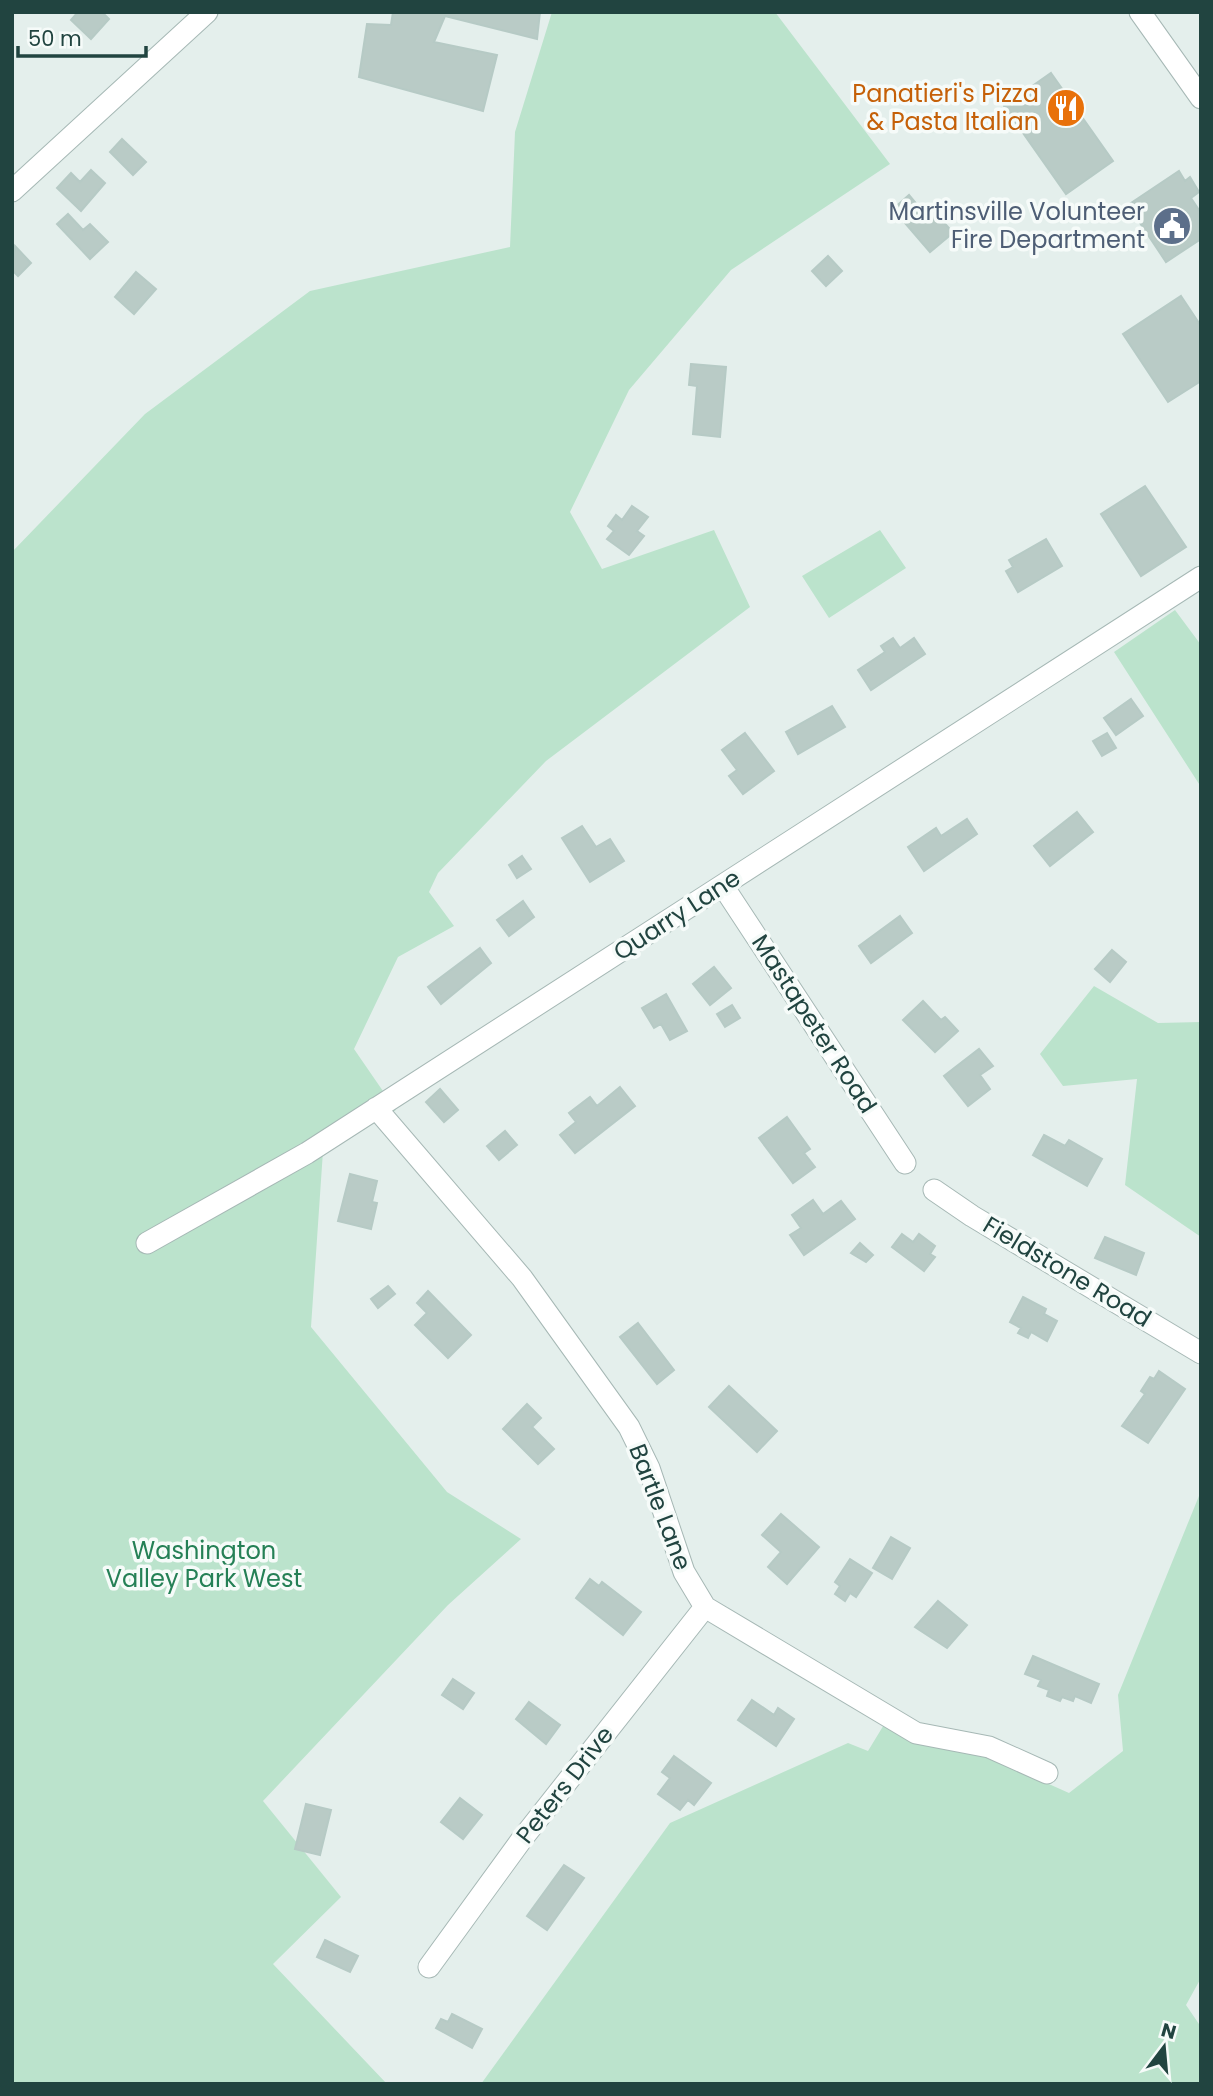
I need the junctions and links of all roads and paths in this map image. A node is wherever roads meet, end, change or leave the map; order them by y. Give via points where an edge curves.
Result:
1 (208, 12) edge
2 (1140, 12) edge
3 (1201, 97) edge
4 (12, 191) edge
5 (1201, 576) edge
6 (723, 886) junction
7 (376, 1108) junction
8 (905, 1163) dead end
9 (934, 1190) dead end
10 (147, 1242) dead end
11 (1201, 1353) edge
12 (705, 1607) junction
13 (1047, 1773) dead end
14 (429, 1966) dead end

1 - 4 street
2 - 3 street
5 - 6 street, Quarry Lane
6 - 7 street, Quarry Lane
6 - 8 street, Mastapeter Road
7 - 10 street, Quarry Lane via 307,1153
7 - 12 street, Bartle Lane via 522,1278 629,1427 649,1468 684,1572
9 - 11 street, Fieldstone Road
12 - 13 street, Bartle Lane via 916,1733 989,1747
12 - 14 street, Peters Drive via 522,1839

